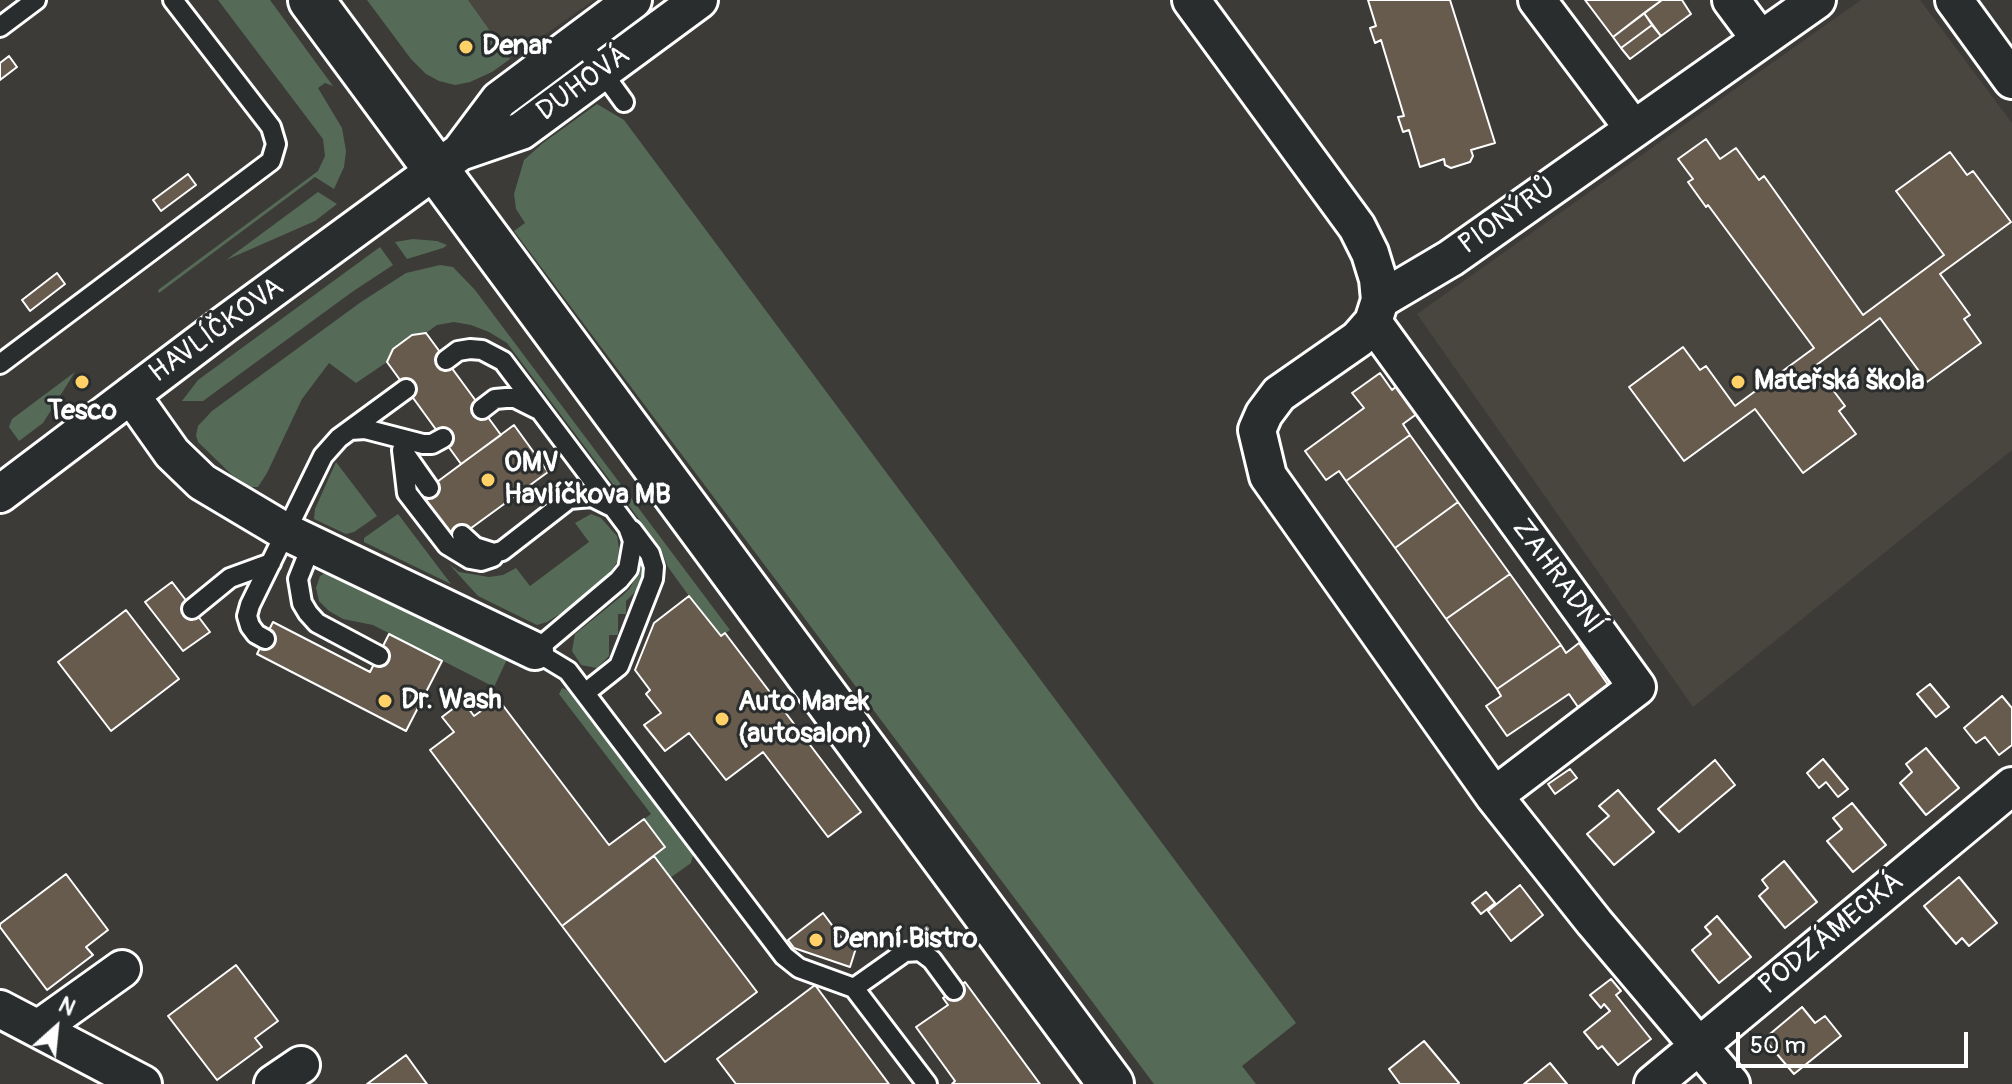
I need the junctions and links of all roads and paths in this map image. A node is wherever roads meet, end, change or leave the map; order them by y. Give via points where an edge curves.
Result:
1 (36, 0) edge
2 (173, 0) edge
3 (311, 0) edge
4 (633, 0) edge
5 (699, 0) edge
6 (1191, 0) edge
7 (1537, 0) edge
8 (1731, 0) edge
9 (1817, 0) edge
10 (1954, 0) edge
11 (0, 27) edge
12 (1760, 39) junction
13 (579, 40) junction
14 (602, 71) junction
15 (2012, 80) edge
16 (624, 102) dead end
17 (1633, 128) junction
18 (448, 161) junction
19 (1376, 311) junction
20 (446, 360) dead end
21 (0, 364) edge
22 (406, 389) dead end
23 (131, 395) junction
24 (482, 409) dead end
25 (543, 413) junction
26 (350, 430) junction
27 (384, 434) junction
28 (443, 438) dead end
29 (402, 450) junction
30 (429, 488) dead end
31 (0, 494) edge
32 (615, 510) junction
33 (628, 527) junction
34 (462, 535) dead end
35 (290, 546) junction
36 (502, 551) junction
37 (192, 609) dead end
38 (265, 639) dead end
39 (535, 651) junction
40 (379, 656) dead end
41 (585, 693) junction
42 (2012, 786) edge
43 (1494, 796) junction
44 (122, 969) dead end
45 (854, 988) junction
46 (954, 990) dead end
47 (0, 1009) edge
48 (38, 1029) junction
49 (1699, 1045) junction
50 (143, 1084) edge
51 (927, 1084) edge
52 (1111, 1084) edge
53 (1653, 1084) edge
54 (1731, 1084) edge

1 - 11 lane
2 - 21 lane via 271,127 276,144 271,161
3 - 18 main road
4 - 13 street, DUHOVÁ
5 - 14 street, DUHOVÁ
6 - 19 street, ZAHRADNÍ via 1357,227 1378,279
7 - 17 street
8 - 12 street
9 - 12 street, PIONÝRŮ
10 - 15 street
12 - 17 street, PIONÝRŮ
13 - 14 lane
13 - 18 street, DUHOVÁ via 499,100
14 - 16 lane
14 - 18 street, DUHOVÁ via 521,131
17 - 19 street, PIONÝRŮ
18 - 23 street, HAVLÍČKOVA
18 - 52 main road
19 - 43 street via 1358,339 1279,394 1257,430 1261,449 1268,476
19 - 43 street, ZAHRADNÍ via 1637,687
20 - 25 lane via 470,349 494,355
22 - 26 lane
23 - 31 street, HAVLÍČKOVA
23 - 35 street via 172,453 202,482
24 - 25 lane via 506,398
25 - 32 lane
26 - 27 lane
26 - 35 lane via 330,445
27 - 28 lane via 423,444
27 - 29 lane
29 - 30 lane
29 - 36 lane via 407,493 447,545 481,561
32 - 33 lane
32 - 36 lane via 592,497 569,499
33 - 39 lane via 633,541 628,569
33 - 41 lane via 650,554 653,579 624,657 612,674
34 - 36 lane via 486,552
35 - 37 lane via 230,578
35 - 38 lane via 247,616 256,634
35 - 39 street
35 - 40 lane via 308,613
39 - 41 lane via 568,671
41 - 45 lane via 784,956 799,968
42 - 49 street, PODZÁMECKÁ
43 - 49 street
44 - 48 street
45 - 46 lane via 905,952 920,951
45 - 51 lane
47 - 48 street
48 - 50 street
49 - 53 street, PODZÁMECKÁ
49 - 54 street

